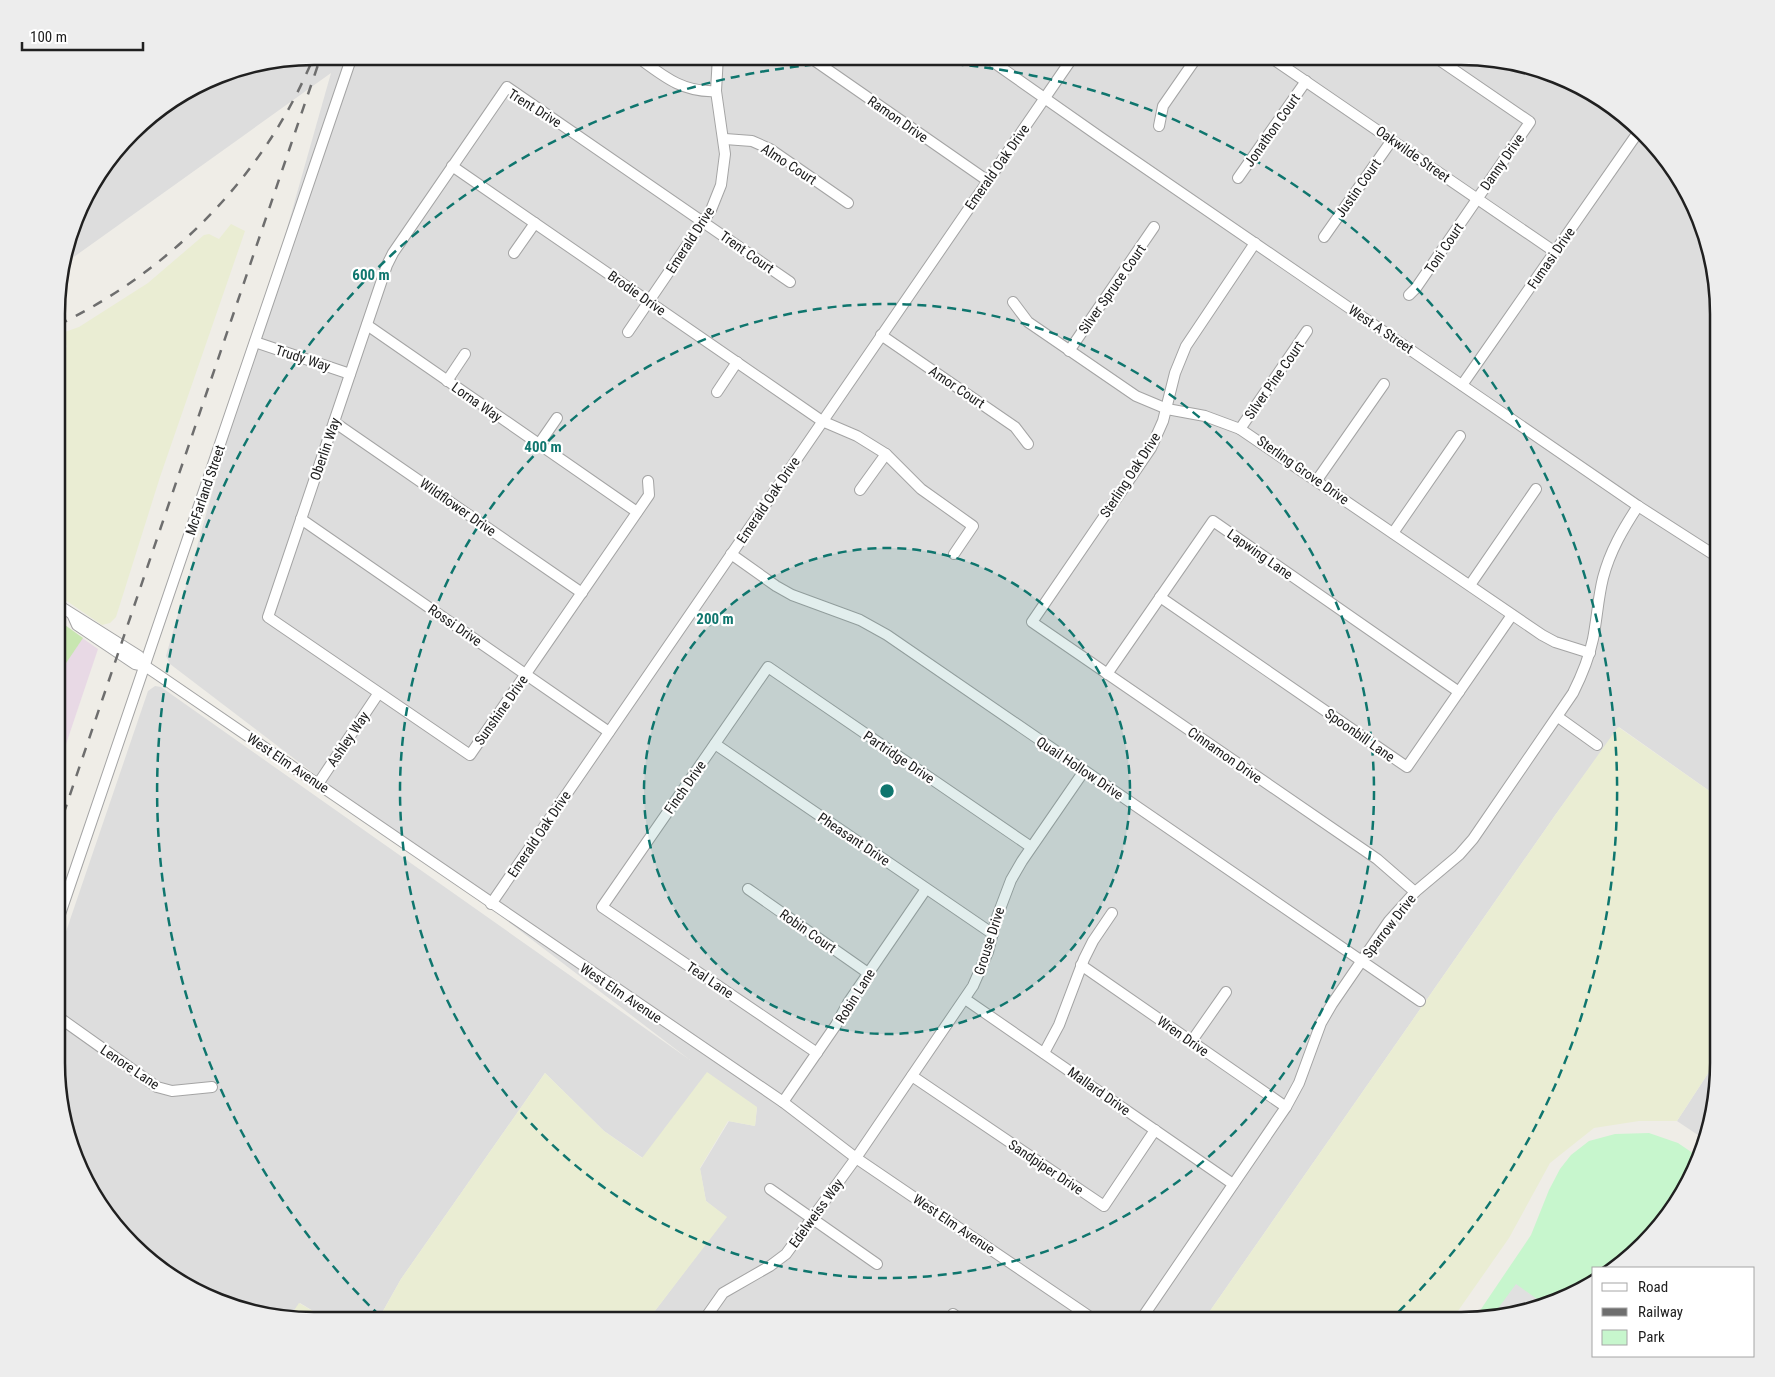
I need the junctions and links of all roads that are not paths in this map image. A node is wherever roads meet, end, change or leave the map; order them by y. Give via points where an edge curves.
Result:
1 (349, 65) edge
2 (648, 65) edge
3 (717, 65) edge
4 (821, 65) edge
5 (999, 65) edge
6 (1067, 65) edge
7 (1191, 65) edge
8 (1282, 65) edge
9 (1447, 65) edge
10 (1306, 81) junction
11 (716, 91) junction
12 (1045, 97) junction
13 (1159, 126) dead end
14 (1635, 136) edge
15 (725, 139) junction
16 (1392, 140) junction
17 (452, 166) junction
18 (1238, 178) dead end
19 (988, 180) junction
20 (1477, 199) junction
21 (848, 203) dead end
22 (703, 222) junction
23 (535, 223) junction
24 (1154, 227) dead end
25 (1324, 237) dead end
26 (1255, 243) junction
27 (1555, 252) junction
28 (514, 253) dead end
29 (381, 281) joint
30 (790, 282) dead end
31 (1409, 295) dead end
32 (649, 302) junction
33 (1013, 302) dead end
34 (367, 325) junction
35 (1307, 331) dead end
36 (628, 332) dead end
37 (881, 335) junction
38 (255, 342) junction
39 (1069, 351) junction
40 (466, 354) dead end
41 (737, 362) junction
42 (350, 374) junction
43 (447, 381) junction
44 (1384, 384) dead end
45 (1462, 385) junction
46 (717, 392) dead end
47 (1167, 409) junction
48 (557, 418) dead end
49 (822, 421) junction
50 (334, 422) junction
51 (1240, 429) junction
52 (1460, 436) dead end
53 (539, 444) junction
54 (1028, 444) dead end
55 (886, 454) junction
56 (1317, 480) junction
57 (648, 482) dead end
58 (1536, 489) dead end
59 (860, 490) dead end
60 (1638, 506) junction
61 (638, 512) junction
62 (301, 519) junction
63 (1393, 533) junction
64 (1710, 552) edge
65 (731, 554) junction
66 (954, 554) dead end
67 (1470, 585) junction
68 (582, 593) junction
69 (1160, 597) junction
70 (65, 610) edge
71 (1512, 615) junction
72 (268, 617) joint
73 (1032, 622) joint
74 (1590, 653) junction
75 (145, 666) junction
76 (768, 667) joint
77 (526, 674) junction
78 (1107, 674) junction
79 (1460, 692) junction
80 (378, 694) junction
81 (1558, 717) junction
82 (609, 732) junction
83 (715, 744) junction
84 (1597, 745) dead end
85 (1084, 771) junction
86 (318, 784) junction
87 (1031, 848) junction
88 (748, 889) dead end
89 (926, 889) junction
90 (1415, 892) junction
91 (65, 900) edge
92 (491, 904) junction
93 (602, 908) joint
94 (1112, 913) dead end
95 (993, 934) junction
96 (1361, 961) junction
97 (1081, 965) junction
98 (868, 973) junction
99 (1226, 992) dead end
100 (965, 999) junction
101 (1420, 1001) dead end
102 (65, 1022) edge
103 (1191, 1042) junction
104 (817, 1053) junction
105 (1044, 1053) junction
106 (912, 1076) junction
107 (212, 1087) dead end
108 (783, 1102) junction
109 (1286, 1107) junction
110 (1155, 1130) junction
111 (856, 1158) junction
112 (1233, 1184) junction
113 (770, 1189) dead end
114 (812, 1219) junction
115 (877, 1264) dead end
116 (710, 1312) edge
117 (1083, 1312) edge
118 (1146, 1312) edge

1 - 38 street, McFarland Street
2 - 11 street via 683,87
3 - 11 street, Emerald Drive
4 - 19 street, Ramon Drive
5 - 12 street, West A Street
6 - 12 street, Emerald Oak Drive
7 - 13 street via 1163,106
8 - 10 street, Oakwilde Street
9 - 20 street, Danny Drive via 1530,122
10 - 16 street, Oakwilde Street
10 - 18 street, Jonathon Court
11 - 15 street, Emerald Drive
12 - 19 street, Emerald Oak Drive
12 - 26 street, West A Street
14 - 27 street, Fumasi Drive
15 - 21 street, Almo Court via 752,141 770,149
15 - 22 street, Emerald Drive via 721,185
16 - 20 street, Oakwilde Street
16 - 25 street, Justin Court
17 - 22 street, Trent Drive via 507,87
17 - 23 street, Brodie Drive
17 - 29 street, Trent Drive via 393,253
19 - 37 street, Emerald Oak Drive
20 - 27 street, Oakwilde Street
20 - 31 street, Toni Court
22 - 30 street, Trent Court
22 - 32 street, Emerald Drive
23 - 28 street
23 - 32 street, Brodie Drive
24 - 39 street, Silver Spruce Court
26 - 45 street, West A Street
26 - 47 street, Sterling Oak Drive via 1186,346 1175,373
27 - 45 street, Fumasi Drive
29 - 34 street, Oberlin Way
32 - 36 street, Emerald Drive
32 - 41 street, Brodie Drive
33 - 39 street, Sterling Grove Drive via 1028,322
34 - 42 street, Oberlin Way
34 - 43 street, Lorna Way
35 - 51 street, Silver Pine Court
37 - 49 street, Emerald Oak Drive
37 - 54 street, Amor Court via 1015,427
38 - 42 street, Trudy Way
38 - 75 street, McFarland Street
39 - 47 street, Sterling Grove Drive via 1136,396
40 - 43 street
41 - 46 street
41 - 49 street, Brodie Drive
42 - 50 street, Oberlin Way
43 - 53 street, Lorna Way
44 - 56 street
45 - 60 street, West A Street
47 - 51 street, Sterling Grove Drive via 1205,416
47 - 73 street, Sterling Oak Drive via 1151,448
48 - 53 street
49 - 55 street, Brodie Drive via 857,436
49 - 65 street, Emerald Oak Drive
50 - 62 street, Oberlin Way
50 - 68 street, Wildflower Drive
51 - 56 street, Sterling Grove Drive
52 - 63 street
53 - 61 street, Lorna Way
55 - 59 street
55 - 66 street, Brodie Drive via 920,489 973,526
56 - 63 street, Sterling Grove Drive
57 - 61 street, Sunshine Drive via 649,495
58 - 67 street
60 - 64 street, West A Street
60 - 74 street, Sparrow Drive via 1608,561
61 - 68 street, Sunshine Drive
62 - 72 street, Oberlin Way
62 - 77 street, Rossi Drive
63 - 67 street, Sterling Grove Drive
65 - 82 street, Emerald Oak Drive
65 - 85 street, Quail Hollow Drive via 792,595 842,612 875,628
67 - 71 street, Sterling Grove Drive
68 - 77 street, Sunshine Drive
69 - 78 street, Lapwing Lane
69 - 79 street, Spoonbill Lane via 1407,767
69 - 79 street, Lapwing Lane via 1213,521
70 - 75 street, West Elm Avenue via 120,649 139,656
71 - 74 street, Sterling Grove Drive via 1555,642
71 - 79 street, Spoonbill Lane
72 - 80 street, Sunshine Drive
73 - 78 street, Cinnamon Drive
74 - 81 street, Sparrow Drive via 1574,693
75 - 86 street, West Elm Avenue
75 - 91 street, McFarland Street
76 - 83 street, Finch Drive
76 - 87 street, Partridge Drive
77 - 80 street, Sunshine Drive via 470,755
77 - 82 street, Rossi Drive
78 - 90 street, Cinnamon Drive via 1377,859
80 - 86 street, Ashley Way
81 - 84 street
81 - 90 street, Sparrow Drive via 1474,839
82 - 92 street, Emerald Oak Drive
83 - 89 street, Pheasant Drive
83 - 93 street, Finch Drive
85 - 87 street, Grouse Drive
85 - 96 street, Quail Hollow Drive
86 - 92 street, West Elm Avenue
87 - 95 street, Grouse Drive via 1011,880
88 - 98 street, Robin Court
89 - 95 street, Pheasant Drive
89 - 98 street, Robin Lane
90 - 96 street, Sparrow Drive via 1389,921
92 - 108 street, West Elm Avenue
93 - 104 street, Teal Lane
94 - 97 street
95 - 100 street, Grouse Drive via 981,971
96 - 101 street, Quail Hollow Drive
96 - 109 street, Sparrow Drive via 1322,1023
97 - 103 street, Wren Drive
97 - 105 street via 1059,1025
98 - 104 street, Robin Lane
99 - 103 street
100 - 105 street, Mallard Drive
100 - 106 street, Grouse Drive
102 - 107 street, Lenore Lane via 157,1087 172,1091
103 - 109 street, Wren Drive
104 - 108 street, Robin Lane
105 - 110 street, Mallard Drive
106 - 110 street, Sandpiper Drive via 1104,1206
106 - 111 street, Grouse Drive
108 - 111 street, West Elm Avenue
109 - 112 street, Sparrow Drive
110 - 112 street, Mallard Drive
111 - 114 street, Edelweiss Way
111 - 117 street, West Elm Avenue
112 - 118 street, Sparrow Drive
113 - 114 street
114 - 115 street
114 - 116 street, Edelweiss Way via 786,1254 723,1293

